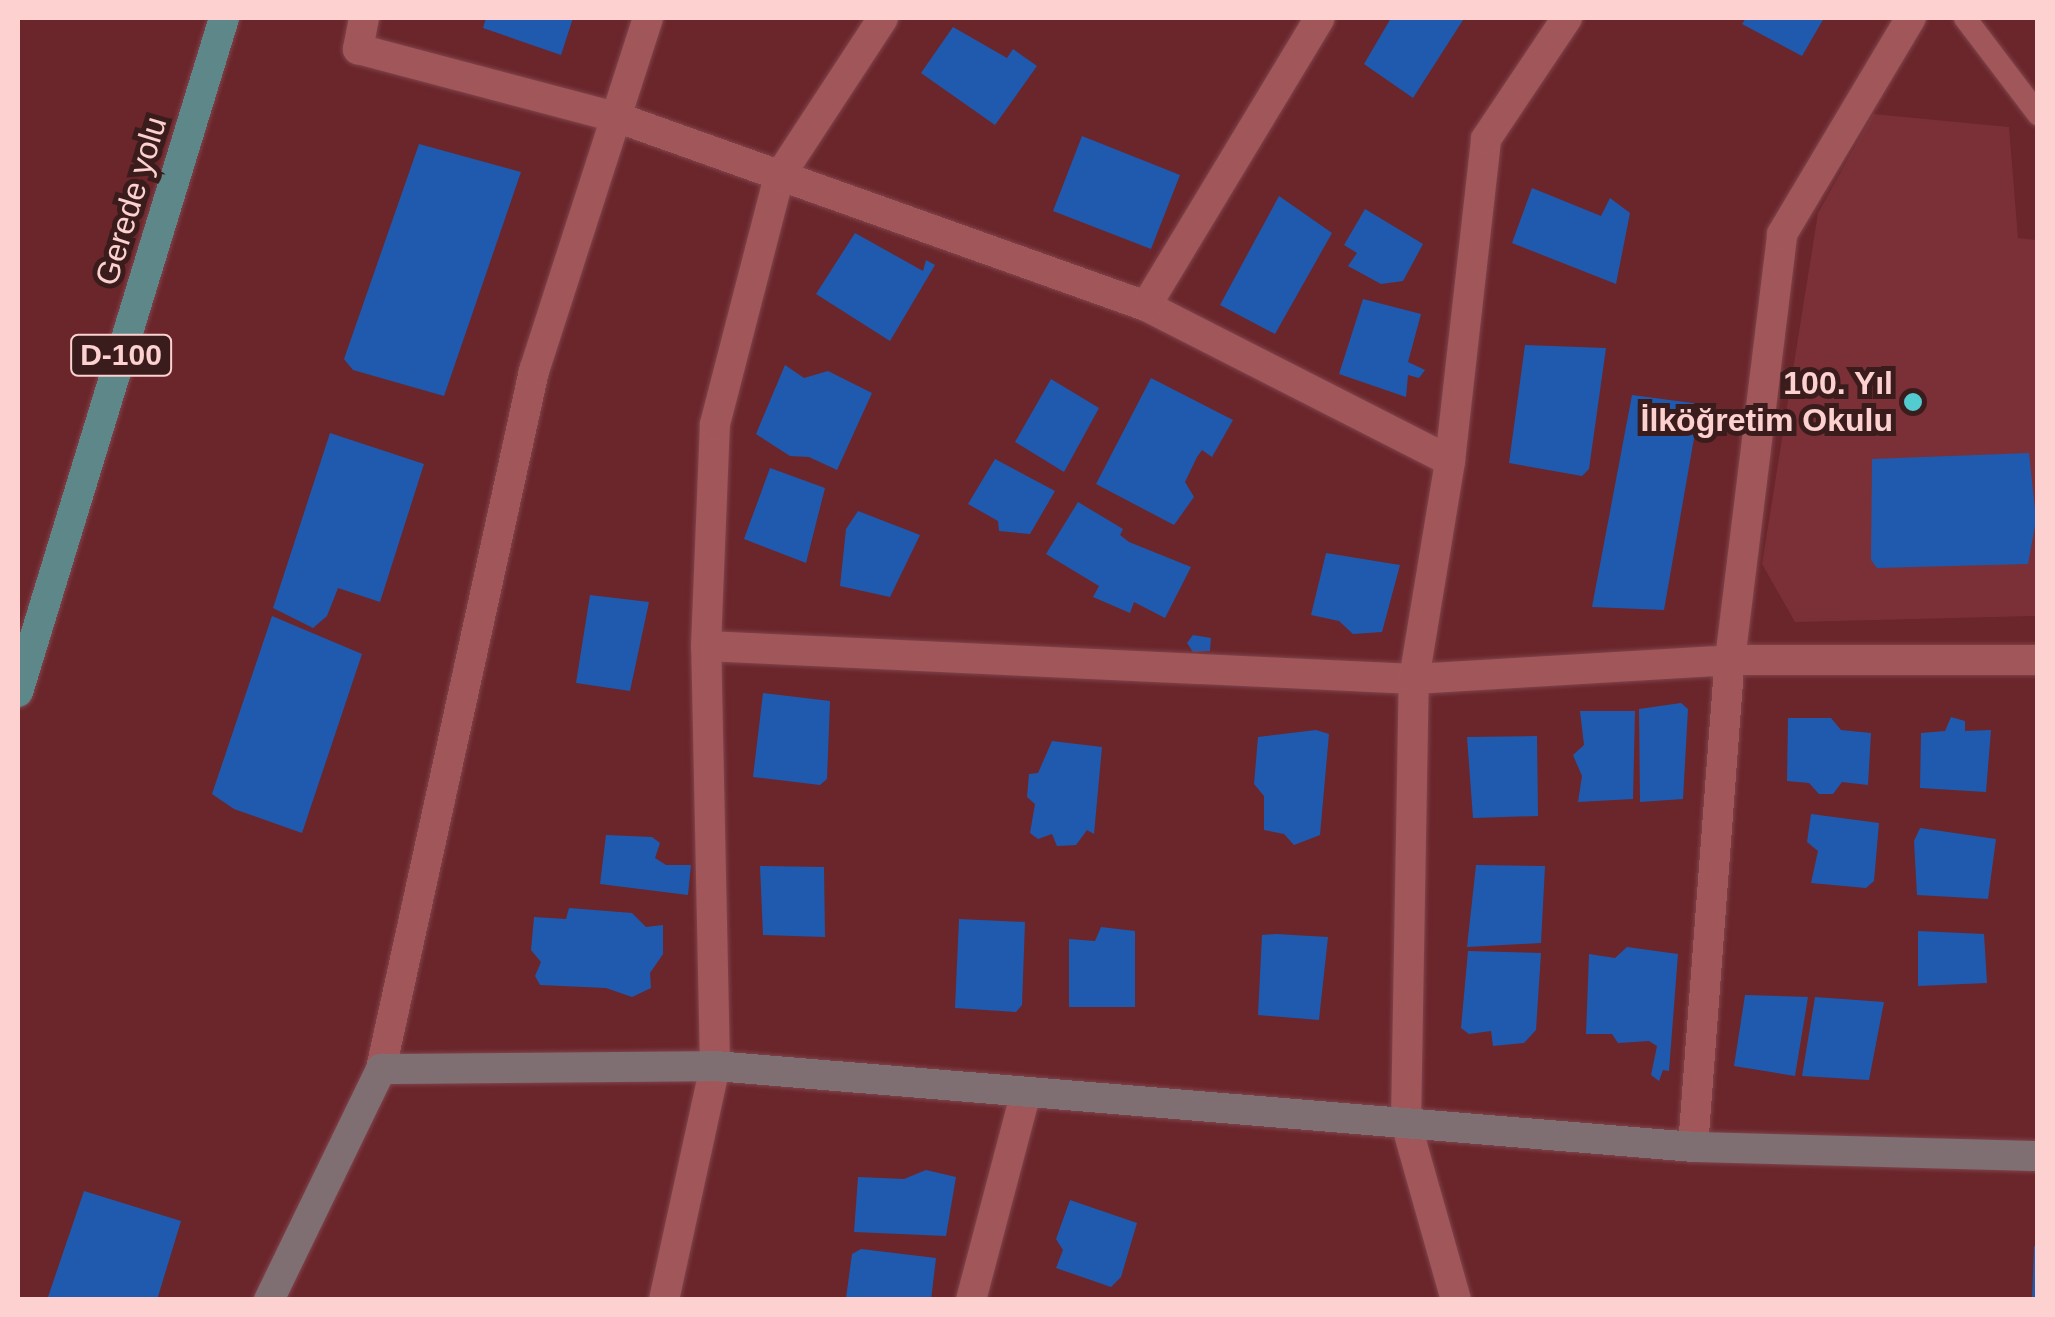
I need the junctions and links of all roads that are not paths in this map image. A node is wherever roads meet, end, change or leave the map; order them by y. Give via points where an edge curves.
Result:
1 (224, 18) edge
2 (364, 18) edge
3 (648, 18) edge
4 (883, 18) edge
5 (1320, 18) edge
6 (1566, 18) edge
7 (1911, 18) edge
8 (1965, 18) edge
9 (2038, 114) edge
10 (616, 118) junction
11 (779, 177) junction
12 (1146, 306) junction
13 (1450, 462) junction
14 (706, 646) junction
15 (1730, 660) junction
16 (2038, 660) edge
17 (1414, 679) junction
18 (18, 692) edge
19 (715, 1066) junction
20 (381, 1069) junction
21 (1026, 1092) junction
22 (1406, 1124) junction
23 (1693, 1147) junction
24 (2038, 1156) edge
25 (269, 1300) edge
26 (664, 1300) edge
27 (971, 1300) edge
28 (1456, 1300) edge

1 - 18 main road, Gerede yolu / D-100
2 - 10 street via 358,49
3 - 10 street
4 - 11 street
5 - 12 street
6 - 13 street via 1486,139
7 - 15 street via 1782,234
8 - 9 lane
10 - 11 street
10 - 20 street via 534,371
11 - 12 street
11 - 14 street via 714,424
12 - 13 street
13 - 17 street
14 - 17 street
14 - 19 street
15 - 16 street
15 - 17 street
15 - 23 street
17 - 22 street
19 - 20 street
19 - 21 street
19 - 26 street
20 - 25 street
21 - 22 street
21 - 27 street
22 - 23 street
22 - 28 street
23 - 24 street

